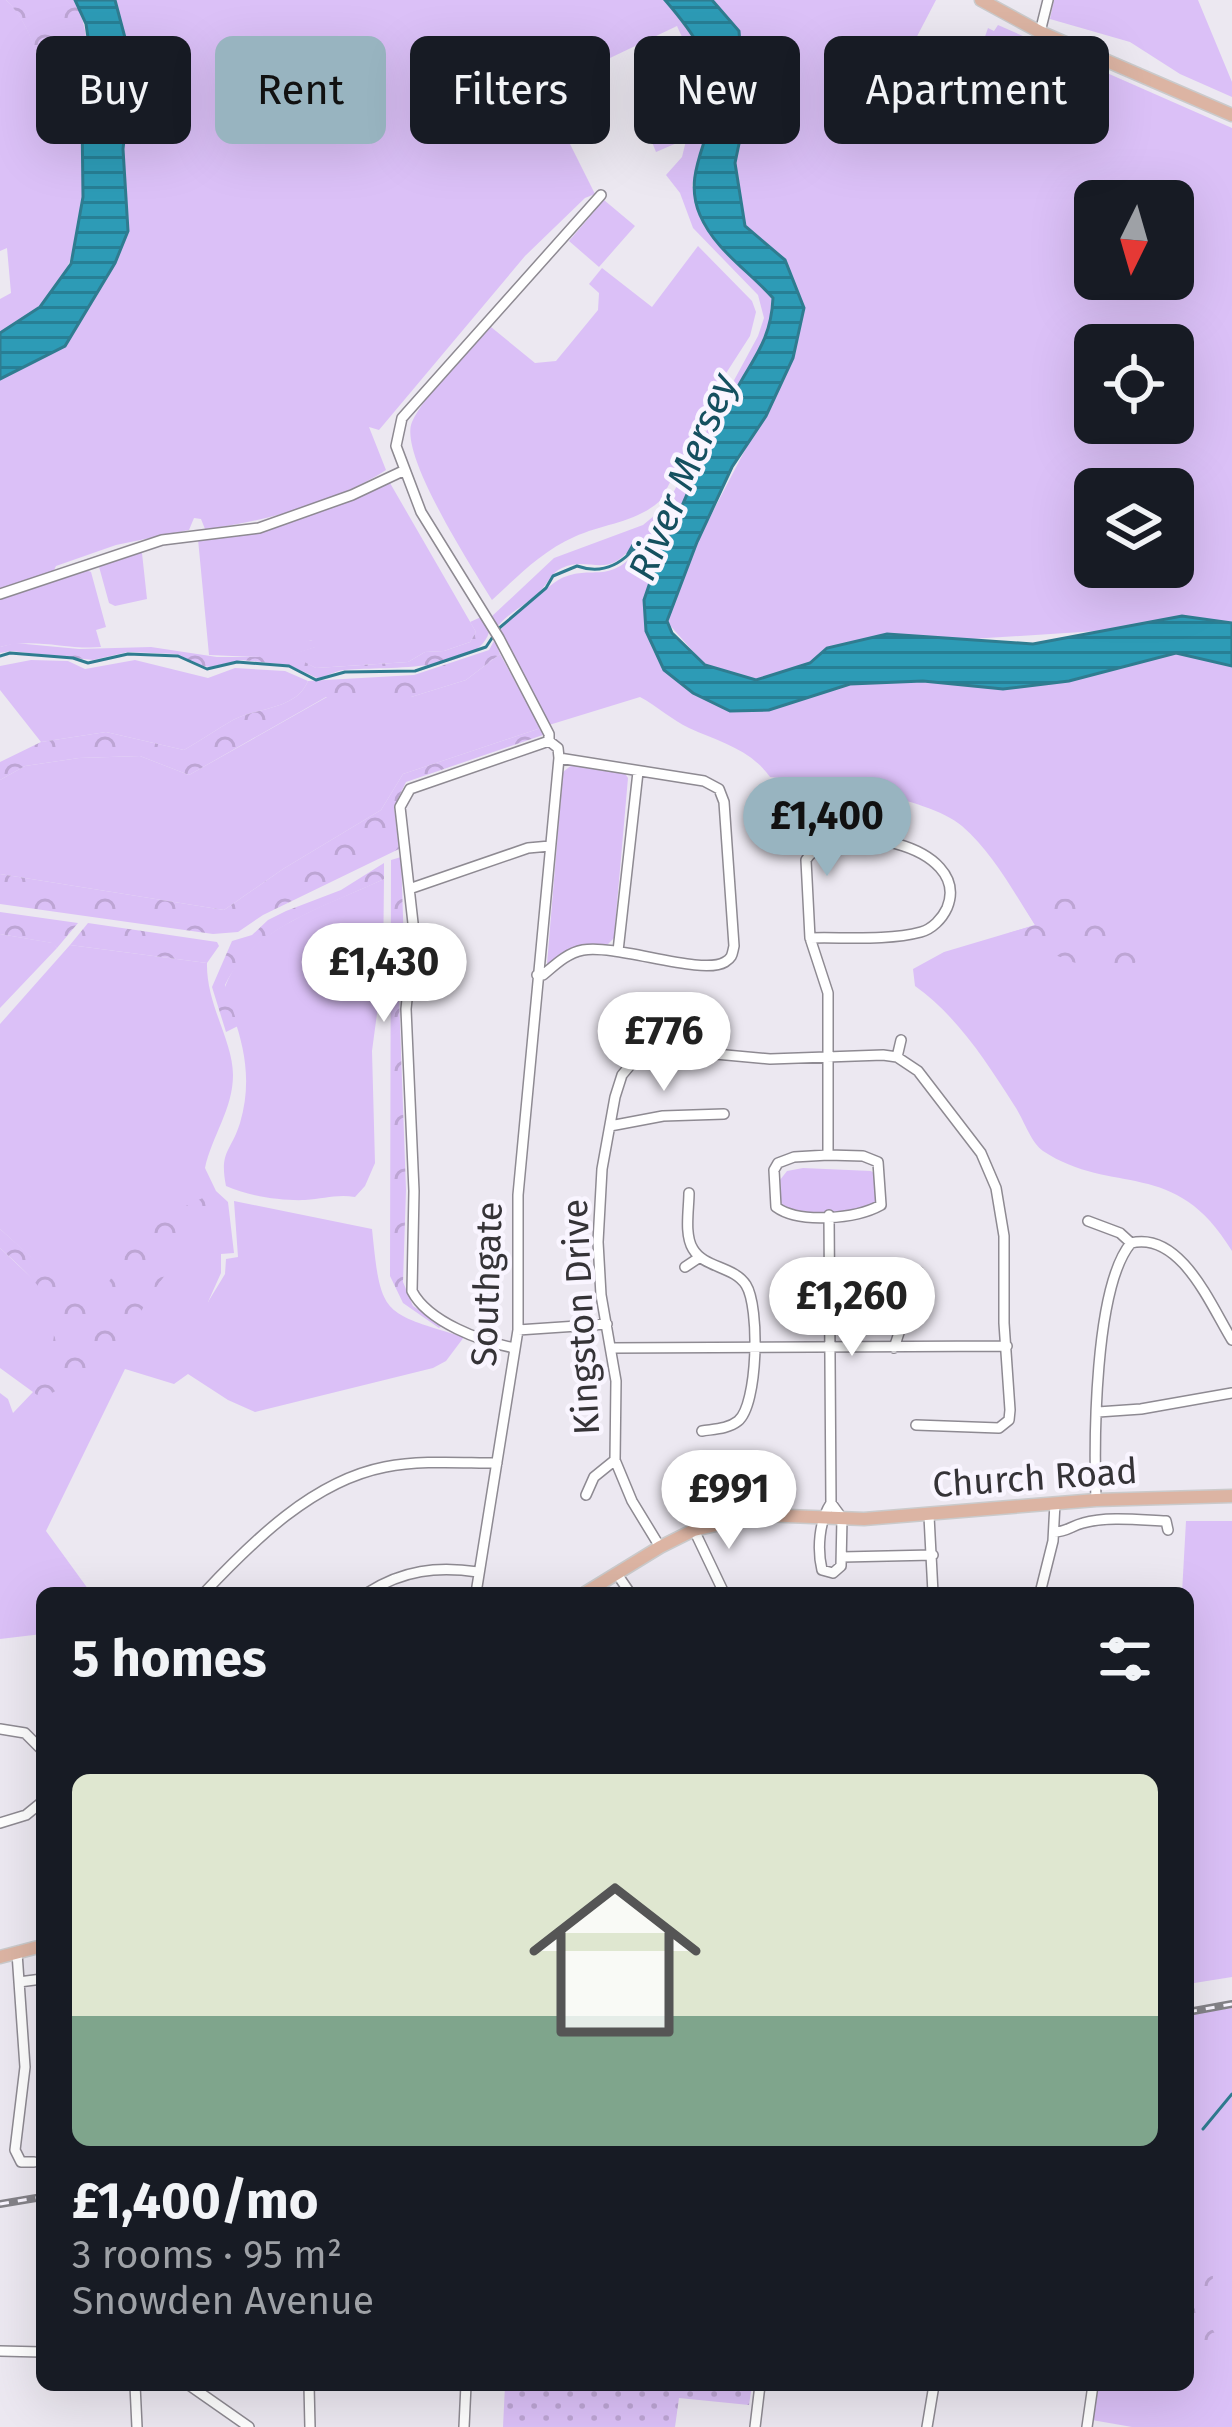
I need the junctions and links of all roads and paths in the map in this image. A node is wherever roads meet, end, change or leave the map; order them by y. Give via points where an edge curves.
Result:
1 (981, 0) edge
2 (1048, 0) edge
3 (1040, 32) junction
4 (1232, 115) edge
5 (601, 195) dead end
6 (405, 470) junction
7 (0, 594) edge
8 (549, 742) junction
9 (559, 758) junction
10 (638, 772) junction
11 (808, 826) dead end
12 (820, 844) junction
13 (550, 846) junction
14 (412, 888) junction
15 (809, 938) junction
16 (618, 951) junction
17 (537, 975) junction
18 (901, 1040) dead end
19 (827, 1056) junction
20 (897, 1057) junction
21 (724, 1114) dead end
22 (610, 1126) junction
23 (828, 1155) junction
24 (688, 1193) dead end
25 (829, 1215) junction
26 (1088, 1221) dead end
27 (1131, 1244) junction
28 (700, 1257) junction
29 (685, 1267) dead end
30 (920, 1272) dead end
31 (607, 1324) junction
32 (518, 1330) junction
33 (1232, 1340) edge
34 (1006, 1346) junction
35 (515, 1348) junction
36 (611, 1348) junction
37 (753, 1348) junction
38 (894, 1348) junction
39 (830, 1349) junction
40 (1232, 1393) edge
41 (1098, 1412) junction
42 (916, 1425) dead end
43 (702, 1431) dead end
44 (615, 1460) junction
45 (497, 1463) junction
46 (586, 1495) dead end
47 (1232, 1496) edge
48 (1096, 1500) junction
49 (831, 1503) junction
50 (1055, 1503) junction
51 (822, 1516) junction
52 (929, 1516) junction
53 (842, 1518) junction
54 (694, 1531) junction
55 (1168, 1531) dead end
56 (1054, 1532) junction
57 (660, 1546) junction
58 (932, 1556) junction
59 (842, 1557) junction
60 (478, 1572) junction
61 (617, 1574) junction
62 (210, 1587) edge
63 (376, 1587) edge
64 (477, 1587) edge
65 (595, 1587) edge
66 (626, 1587) edge
67 (721, 1587) edge
68 (933, 1587) edge
69 (1041, 1587) edge
70 (0, 1729) edge
71 (36, 1744) edge
72 (36, 1807) edge
73 (0, 1822) edge
74 (36, 1947) edge
75 (17, 1952) junction
76 (0, 1957) edge
77 (36, 1980) edge
78 (19, 1982) junction
79 (34, 2162) dead end
80 (0, 2351) edge
81 (36, 2351) edge
82 (135, 2391) edge
83 (197, 2391) edge
84 (309, 2391) edge
85 (466, 2391) edge
86 (759, 2391) edge
87 (933, 2391) edge
88 (1094, 2391) edge
89 (230, 2414) junction
90 (1091, 2426) edge
91 (137, 2427) edge
92 (225, 2427) edge
93 (249, 2427) edge
94 (310, 2427) edge
95 (464, 2427) edge
96 (754, 2427) edge
97 (927, 2427) edge

1 - 3 main road
2 - 3 street
3 - 4 main road
5 - 6 street via 402,418 396,446
6 - 7 street via 259,528 162,540
6 - 8 street
8 - 9 street
8 - 14 street via 410,789 400,807
9 - 10 street
9 - 13 street, Southgate
10 - 16 street
10 - 16 street via 704,781 723,795 734,946 715,965
11 - 12 street
12 - 15 street via 804,873
12 - 15 street via 852,838 914,850 946,872 950,897 941,919 922,932
13 - 14 street
13 - 17 street, Southgate
14 - 35 street via 412,1291 431,1313
15 - 19 street via 829,994
16 - 17 street via 578,951
17 - 32 street, Southgate via 518,1195
18 - 20 street
19 - 20 street
19 - 22 street, Kingston Drive via 672,1050 637,1057 622,1075
19 - 23 street
20 - 34 street via 936,1092 989,1168 1004,1235
21 - 22 street
22 - 31 street, Kingston Drive via 598,1242
23 - 25 street via 878,1162 883,1199 860,1214
23 - 25 street via 778,1163 774,1199 790,1215
24 - 28 street via 690,1244
25 - 39 street
26 - 27 street
27 - 33 street via 1147,1242 1177,1257
27 - 41 street via 1102,1327
28 - 29 street
28 - 37 street via 746,1283
30 - 38 street
31 - 32 street
31 - 36 street, Kingston Drive
32 - 35 street, Southgate
34 - 38 street
34 - 42 street via 1007,1422
35 - 45 street, Southgate
36 - 37 street
36 - 44 street, Kingston Drive
37 - 39 street
37 - 43 street via 748,1407 726,1428
38 - 39 street
39 - 49 street
40 - 41 street
41 - 48 street
44 - 46 street
44 - 57 street, Kingston Drive
45 - 60 street, Southgate
45 - 62 street via 386,1467 343,1481 264,1534
47 - 48 main road, Church Road
48 - 50 main road, Church Road
49 - 51 street
49 - 53 street
50 - 52 main road, Church Road
50 - 56 street
51 - 53 main road, Church Road
51 - 54 main road, Church Road via 759,1515
51 - 59 street via 822,1570 838,1570
52 - 53 main road, Church Road
52 - 58 street
53 - 59 street
54 - 57 main road, Church Road
54 - 67 street
55 - 56 street, Church Road via 1166,1521 1145,1520
56 - 69 street
57 - 61 main road, Church Road
58 - 59 street, Church Road
58 - 68 street
60 - 63 street via 410,1572
60 - 64 street, Southgate
61 - 65 main road, Church Road
61 - 66 street
70 - 71 street
72 - 73 street
74 - 75 main road
75 - 76 main road
75 - 78 street
77 - 78 street
78 - 79 street via 25,2067 15,2150 21,2162
80 - 81 street
82 - 91 street
83 - 89 street
84 - 94 street
85 - 95 street
86 - 96 street
87 - 97 street
88 - 90 street
89 - 92 street
89 - 93 street

